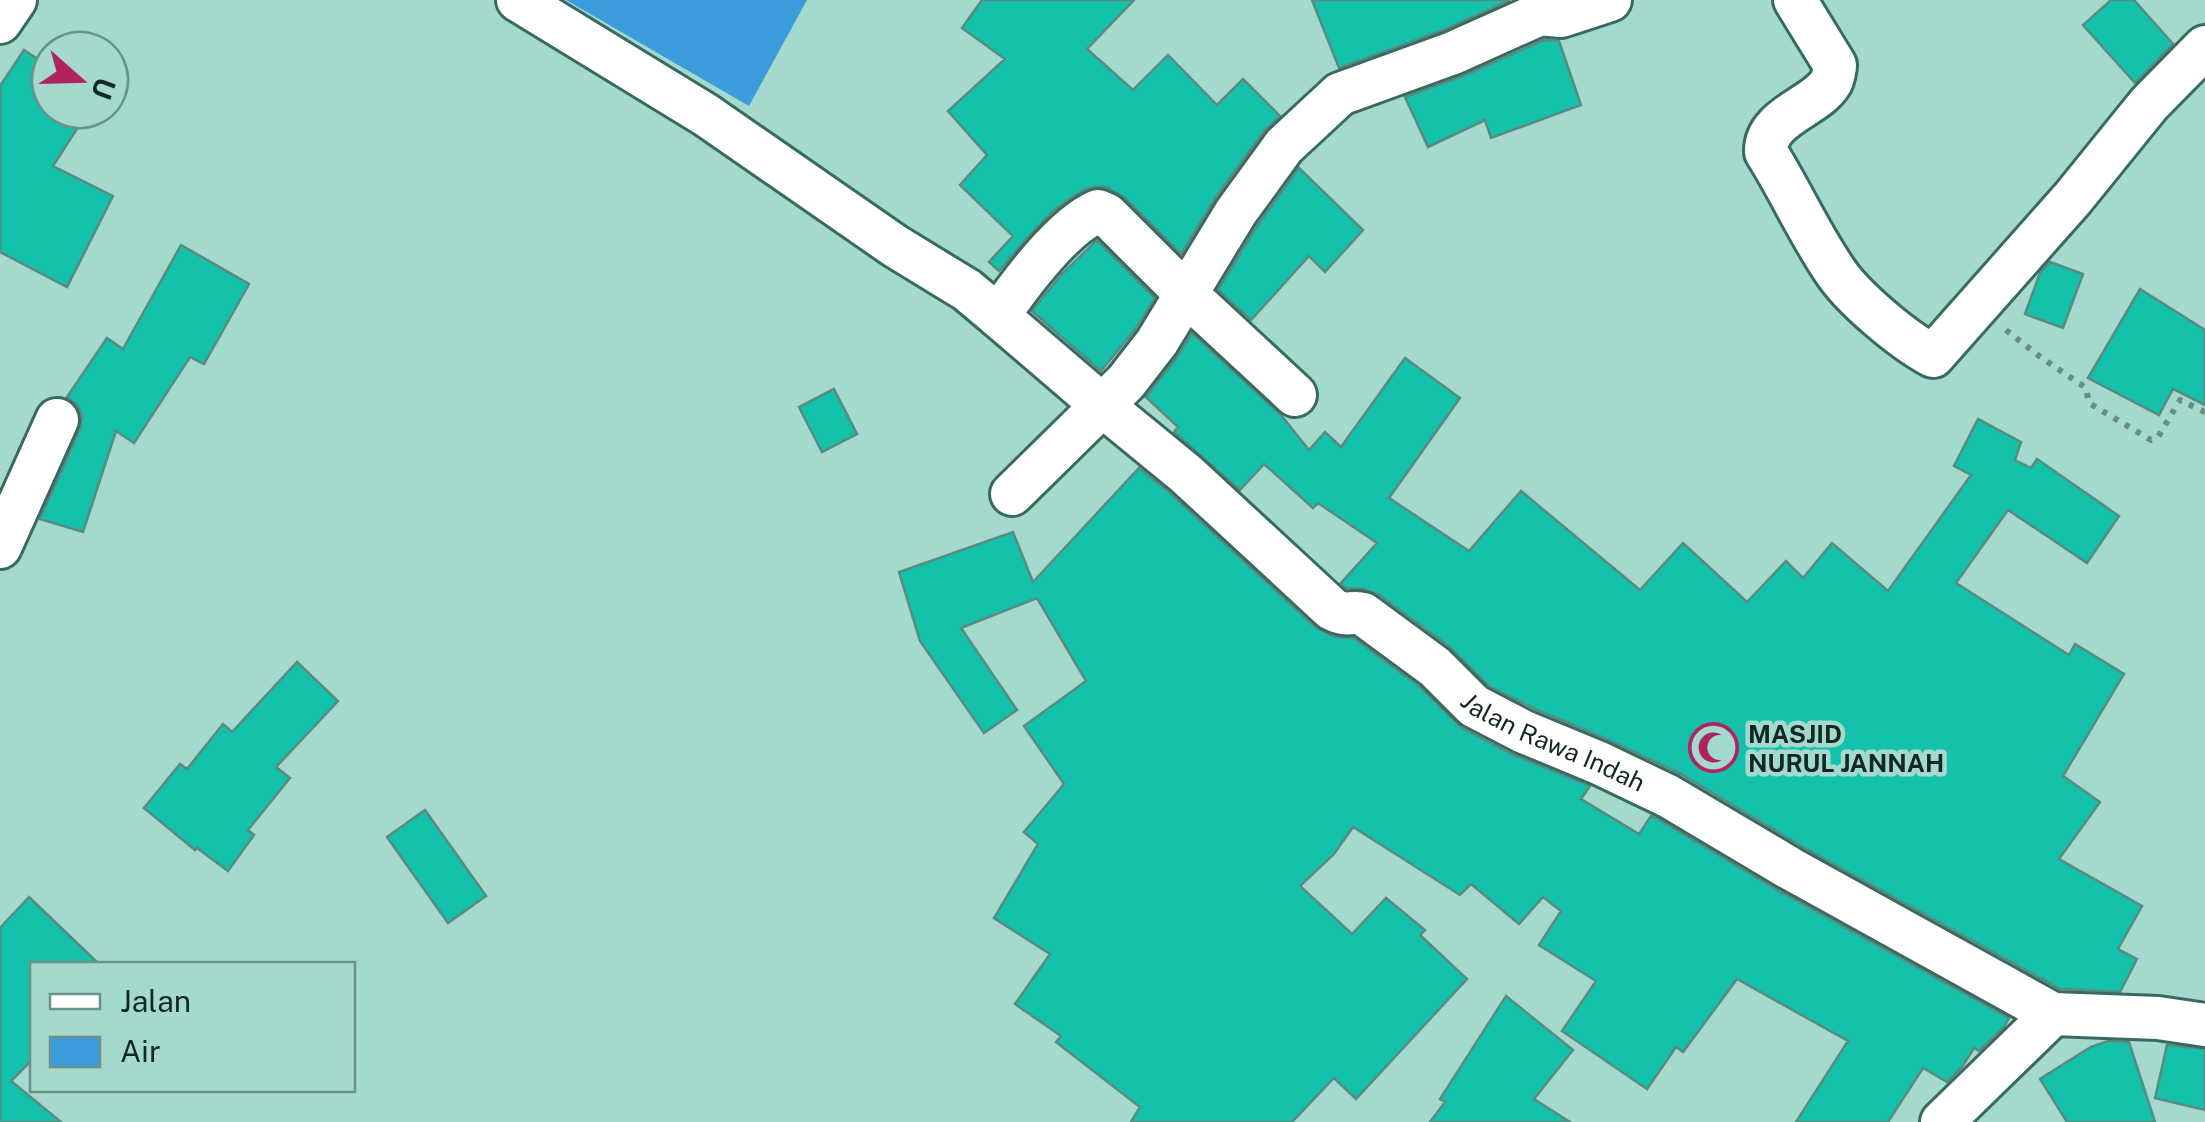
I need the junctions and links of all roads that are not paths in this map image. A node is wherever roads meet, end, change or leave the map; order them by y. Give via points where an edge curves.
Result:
1 (15, 0) edge
2 (518, 0) edge
3 (1610, 0) edge
4 (1795, 0) edge
5 (0, 22) edge
6 (2205, 47) edge
7 (1185, 293) junction
8 (998, 316) junction
9 (1295, 395) dead end
10 (1103, 406) junction
11 (57, 420) dead end
12 (1012, 494) dead end
13 (0, 547) edge
14 (2053, 1014) junction
15 (2205, 1025) edge
16 (1942, 1122) edge

1 - 5 street
2 - 8 street, Jalan Rawa Indah via 706,115
3 - 7 street via 1561,16 1540,14 1340,94 1284,146
4 - 6 street via 1836,66 1831,84 1768,136 1766,152 1835,272 1931,355
7 - 8 street via 1098,212 1069,229
7 - 9 street
7 - 10 street via 1157,342
8 - 10 street, Jalan Rawa Indah
10 - 12 street
10 - 14 street, Jalan Rawa Indah via 1332,608 1363,614 1436,667 1474,706 1668,796
11 - 13 street
14 - 15 street
14 - 16 street

